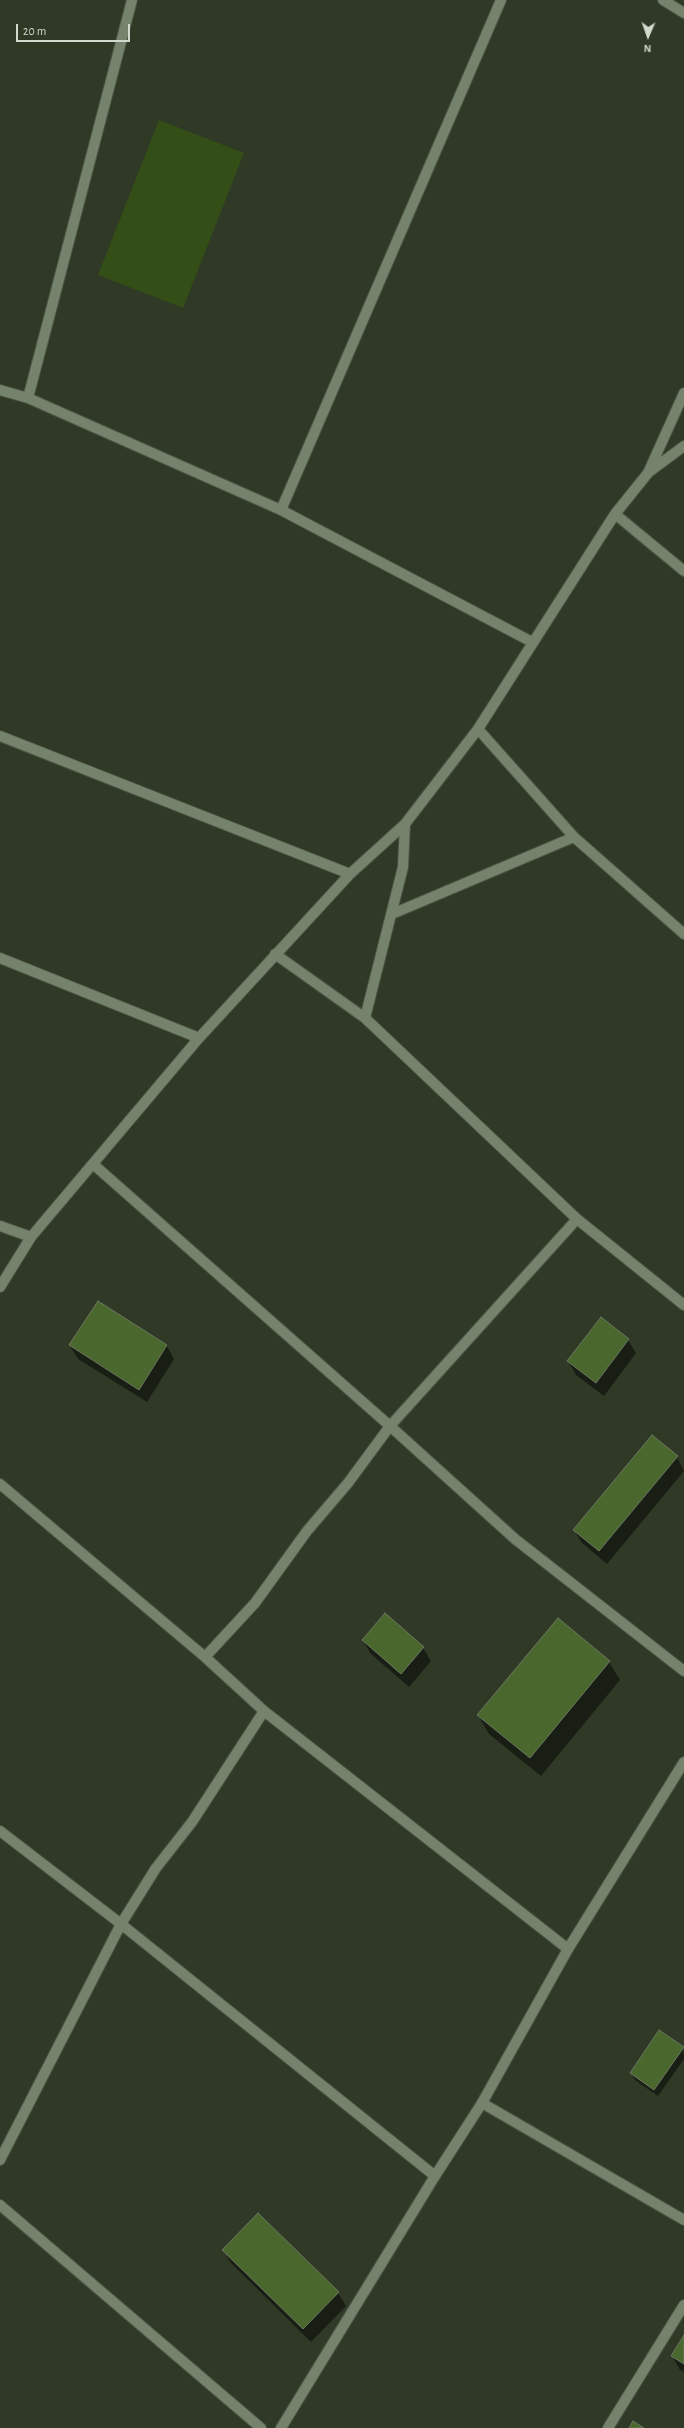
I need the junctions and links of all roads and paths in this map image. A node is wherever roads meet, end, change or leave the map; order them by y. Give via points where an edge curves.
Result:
1 (132, 0) edge
2 (501, 0) edge
3 (663, 0) edge
4 (684, 13) edge
5 (0, 390) edge
6 (684, 393) edge
7 (28, 398) junction
8 (684, 446) edge
9 (648, 472) junction
10 (281, 510) junction
11 (615, 514) junction
12 (684, 571) edge
13 (532, 642) junction
14 (478, 729) junction
15 (0, 736) edge
16 (405, 824) junction
17 (574, 837) junction
18 (350, 874) junction
19 (392, 914) junction
20 (684, 934) edge
21 (275, 954) junction
22 (0, 958) edge
23 (365, 1018) junction
24 (199, 1038) junction
25 (93, 1164) junction
26 (577, 1219) junction
27 (0, 1226) edge
28 (31, 1238) junction
29 (0, 1287) edge
30 (684, 1304) edge
31 (390, 1426) junction
32 (0, 1484) edge
33 (205, 1657) junction
34 (684, 1671) edge
35 (264, 1711) junction
36 (684, 1762) edge
37 (0, 1831) edge
38 (121, 1924) junction
39 (568, 1949) junction
40 (482, 2103) junction
41 (0, 2160) edge
42 (435, 2176) junction
43 (0, 2205) edge
44 (684, 2220) edge
45 (684, 2305) edge
46 (261, 2428) edge
47 (281, 2428) edge
48 (608, 2428) edge

1 - 7 street
2 - 10 street
3 - 4 street
5 - 7 street
6 - 9 street
7 - 10 street
8 - 9 street
9 - 11 street
10 - 13 street
11 - 12 street
11 - 13 street
13 - 14 street
14 - 16 street
14 - 17 street
15 - 18 street
16 - 18 street
16 - 19 street via 403,867
17 - 19 street
17 - 20 street
18 - 21 street
19 - 23 street
21 - 23 street
21 - 24 street
22 - 24 street
23 - 26 street
24 - 25 street
25 - 28 street
25 - 31 street
26 - 30 street
26 - 31 street
27 - 28 street
28 - 29 street
31 - 33 street via 348,1483 307,1531 255,1603
31 - 34 street via 515,1539
32 - 33 street
33 - 35 street
35 - 38 street via 192,1822 156,1868
35 - 39 street
36 - 39 street
37 - 38 street
38 - 41 street
38 - 42 street
39 - 40 street
40 - 42 street
40 - 44 street
42 - 47 street
43 - 46 street
45 - 48 street

